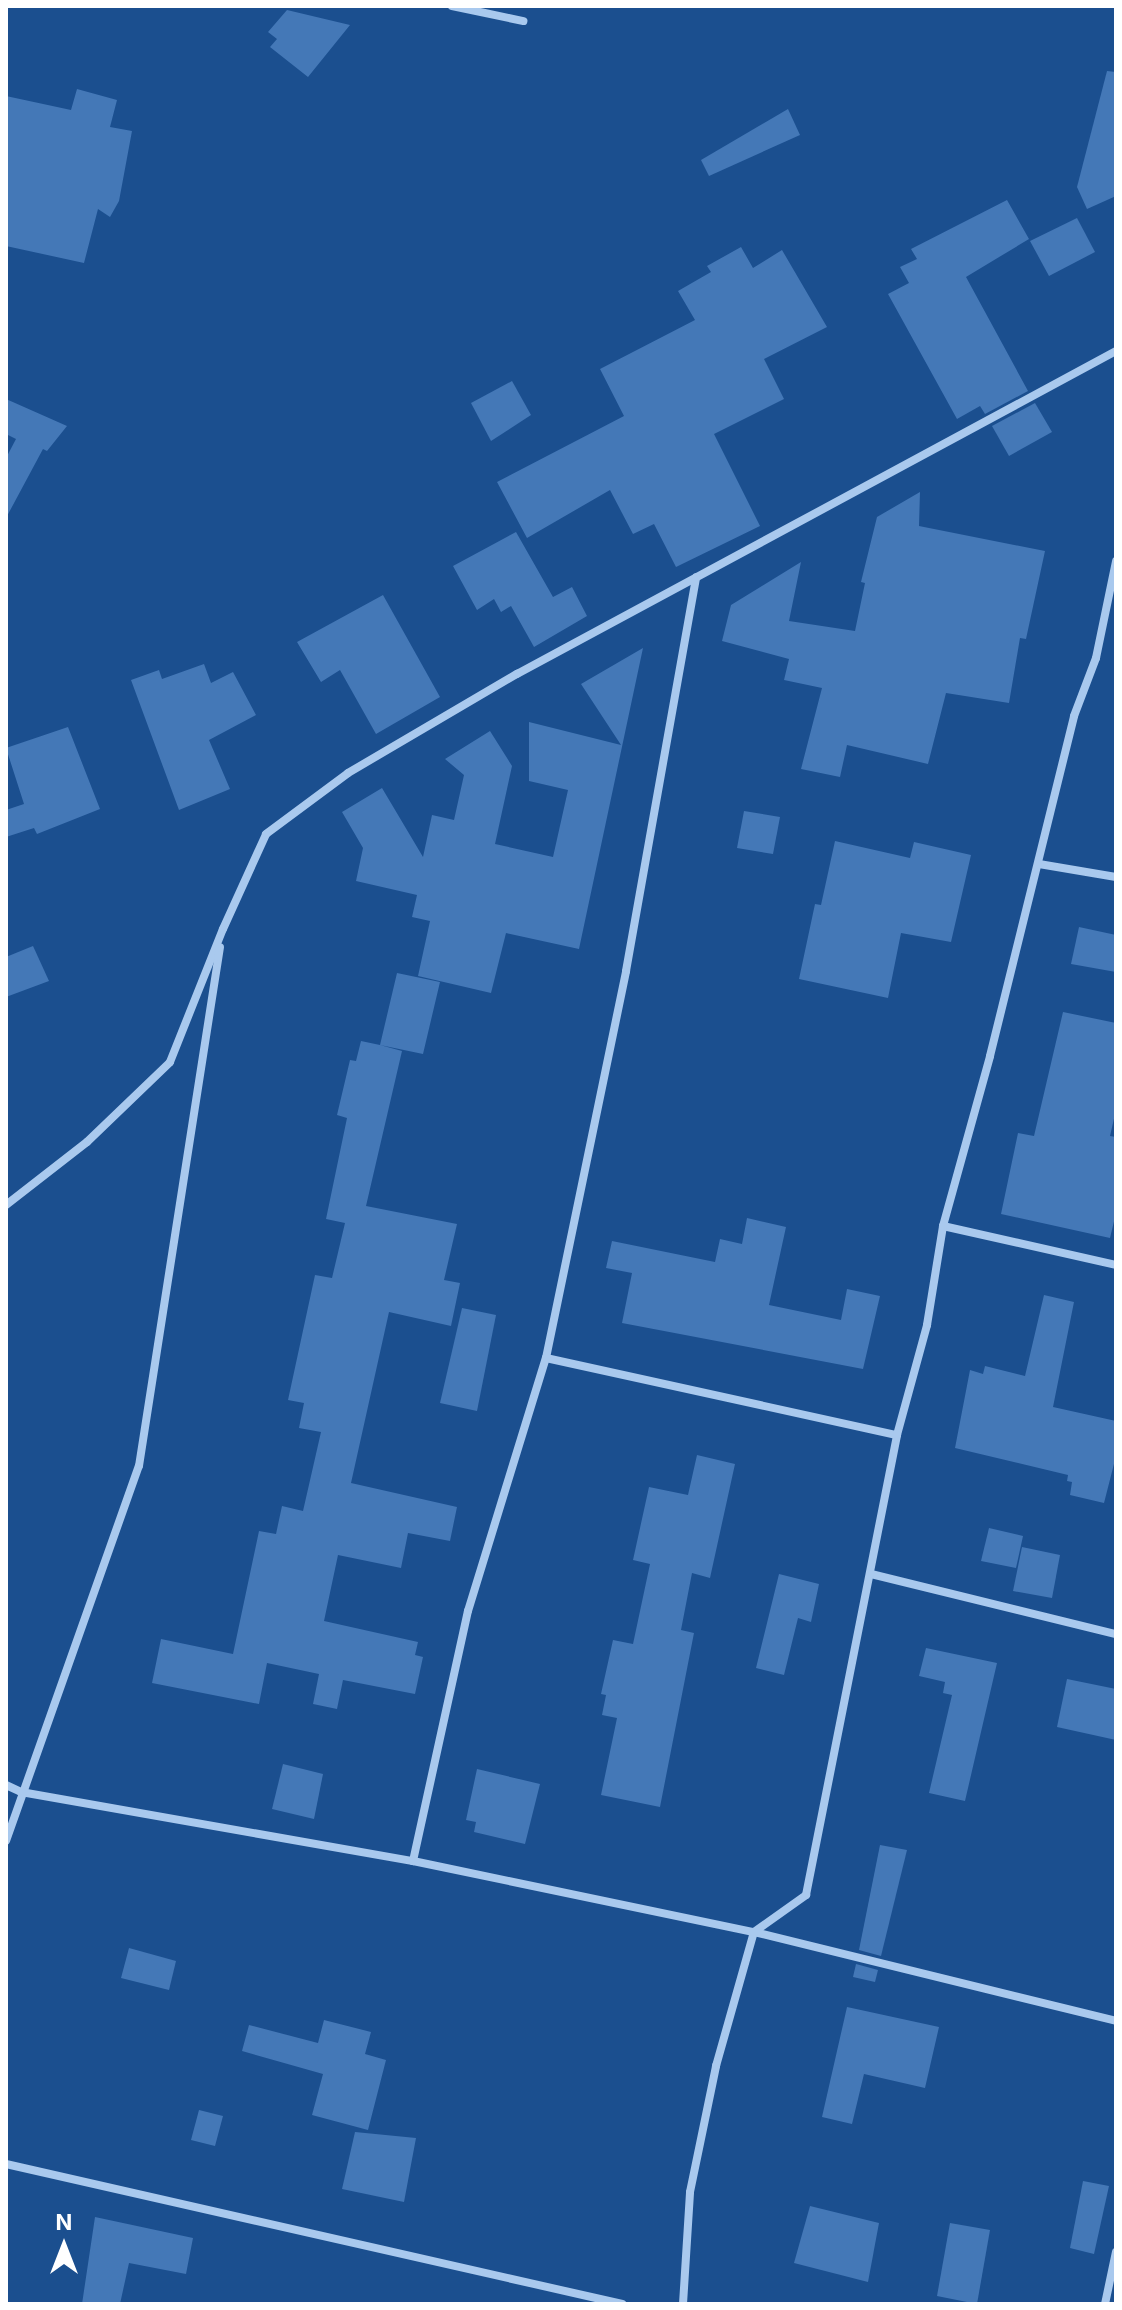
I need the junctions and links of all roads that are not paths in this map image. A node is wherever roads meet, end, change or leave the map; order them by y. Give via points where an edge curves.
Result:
1 (452, 6) edge
2 (523, 21) dead end
3 (1116, 351) edge
4 (1116, 561) edge
5 (696, 577) junction
6 (1039, 864) junction
7 (1116, 877) edge
8 (223, 929) junction
9 (6, 1205) edge
10 (943, 1226) junction
11 (1116, 1265) edge
12 (546, 1358) junction
13 (897, 1435) junction
14 (871, 1574) junction
15 (1116, 1634) edge
16 (6, 1785) edge
17 (21, 1792) junction
18 (6, 1841) edge
19 (413, 1861) junction
20 (754, 1932) junction
21 (1116, 2021) edge
22 (6, 2164) edge
23 (1116, 2252) edge
24 (622, 2304) edge
25 (683, 2304) edge
26 (1105, 2304) edge

1 - 2 street
3 - 5 street
4 - 6 street via 1096,658 1074,716
5 - 8 street via 348,773 266,834
5 - 12 street via 626,971
6 - 7 street
6 - 10 street
8 - 9 street via 170,1062 87,1142
8 - 17 street via 139,1466
10 - 11 street
10 - 13 street via 927,1325
12 - 13 street
12 - 19 street via 468,1611
13 - 14 street
14 - 15 street
14 - 20 street via 806,1895
16 - 17 street
17 - 18 street
17 - 19 street
19 - 20 street
20 - 21 street
20 - 25 street via 716,2066 690,2192
22 - 24 street
23 - 26 street

